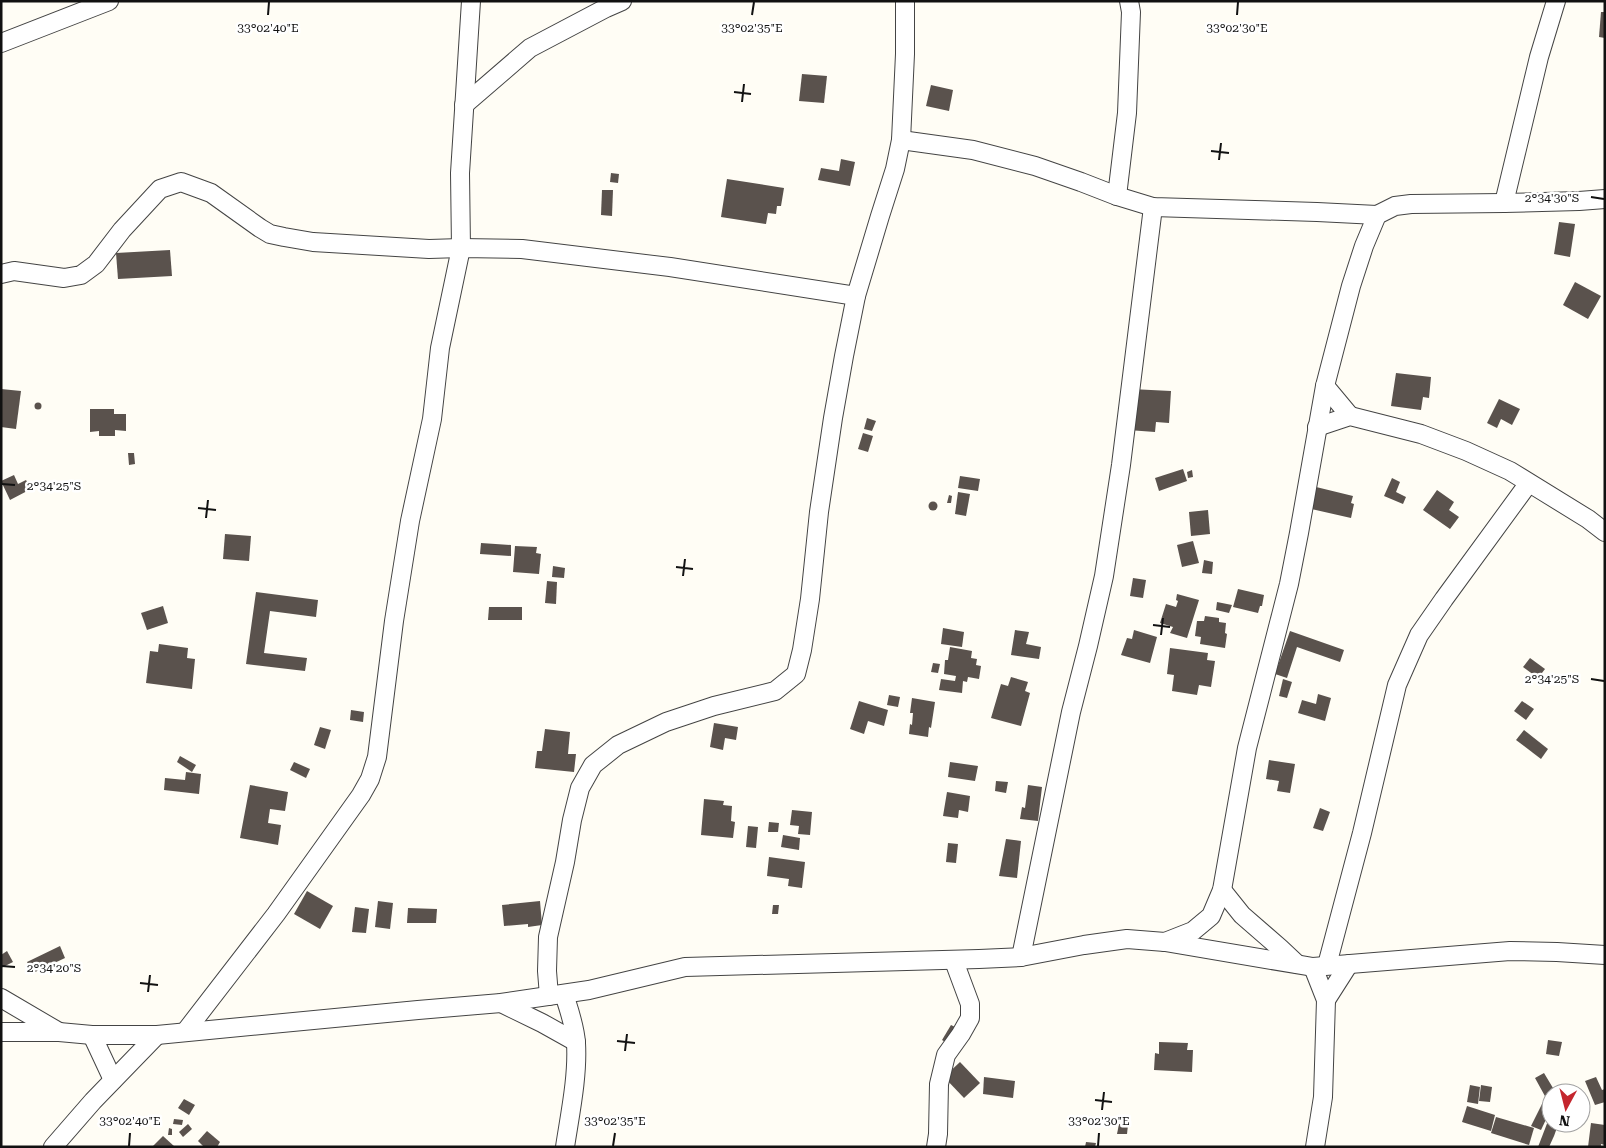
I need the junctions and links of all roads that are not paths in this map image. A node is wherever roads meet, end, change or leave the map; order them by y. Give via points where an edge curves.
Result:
1 (109, 1) edge
2 (471, 1) edge
3 (622, 1) edge
4 (905, 1) edge
5 (1129, 1) edge
6 (1556, 1) edge
7 (1, 43) edge
8 (464, 105) junction
9 (901, 140) junction
10 (1117, 196) junction
11 (1605, 199) edge
12 (1504, 203) junction
13 (1153, 207) junction
14 (1377, 215) junction
15 (461, 248) junction
16 (1, 274) edge
17 (856, 296) junction
18 (1325, 386) junction
19 (1350, 416) junction
20 (1317, 427) junction
21 (1528, 484) junction
22 (1588, 519) junction
23 (1605, 525) edge
24 (1605, 532) edge
25 (1222, 890) junction
26 (1165, 942) junction
27 (1605, 955) edge
28 (1020, 956) junction
29 (954, 961) junction
30 (1349, 964) junction
31 (1312, 966) junction
32 (556, 995) junction
33 (1, 998) edge
34 (1326, 1000) junction
35 (501, 1003) junction
36 (1, 1032) edge
37 (59, 1032) junction
38 (185, 1032) junction
39 (92, 1035) junction
40 (157, 1035) junction
41 (576, 1042) junction
42 (114, 1080) junction
43 (53, 1147) edge
44 (565, 1147) edge
45 (936, 1147) edge
46 (1315, 1147) edge

1 - 7 street
2 - 8 street
3 - 8 street via 530,48
4 - 9 street
5 - 10 street via 1127,113
6 - 12 street via 1539,57
8 - 15 street via 460,173
9 - 10 street via 973,150 1034,166
9 - 17 street
10 - 13 street
11 - 12 street
12 - 14 street via 1411,204 1395,206
13 - 14 street
13 - 28 street via 1104,576 1071,712
14 - 18 street via 1351,286
15 - 16 street via 313,242 270,234 211,193 181,182 160,189 96,264 81,275 64,278 14,271
15 - 17 street via 522,250 670,267
15 - 38 street via 440,348 432,420 410,521 377,757 370,779 287,899
17 - 32 street via 833,418 810,599 796,674 775,691 666,722 618,745 593,765 580,788 548,937 547,971
18 - 19 street
18 - 20 street
19 - 20 street
19 - 21 street via 1421,434 1466,451 1510,471
20 - 25 street via 1290,575 1247,748
21 - 22 street
21 - 31 street via 1419,635 1397,685 1362,833
22 - 23 street
22 - 24 street
25 - 26 street via 1211,916 1193,931
25 - 31 street via 1242,915
26 - 28 street via 1127,939
26 - 31 street
27 - 30 street via 1510,951
28 - 29 street
29 - 32 street via 685,967
29 - 45 street via 970,1004 970,1018 946,1055 939,1084
30 - 31 street
30 - 34 street
31 - 34 street
32 - 35 street
32 - 41 street via 572,1020
33 - 37 street
34 - 46 street via 1323,1097
35 - 38 street
35 - 41 street
36 - 37 street
37 - 39 street
38 - 40 street
39 - 40 street
39 - 42 street
40 - 42 street
41 - 44 street
42 - 43 street

